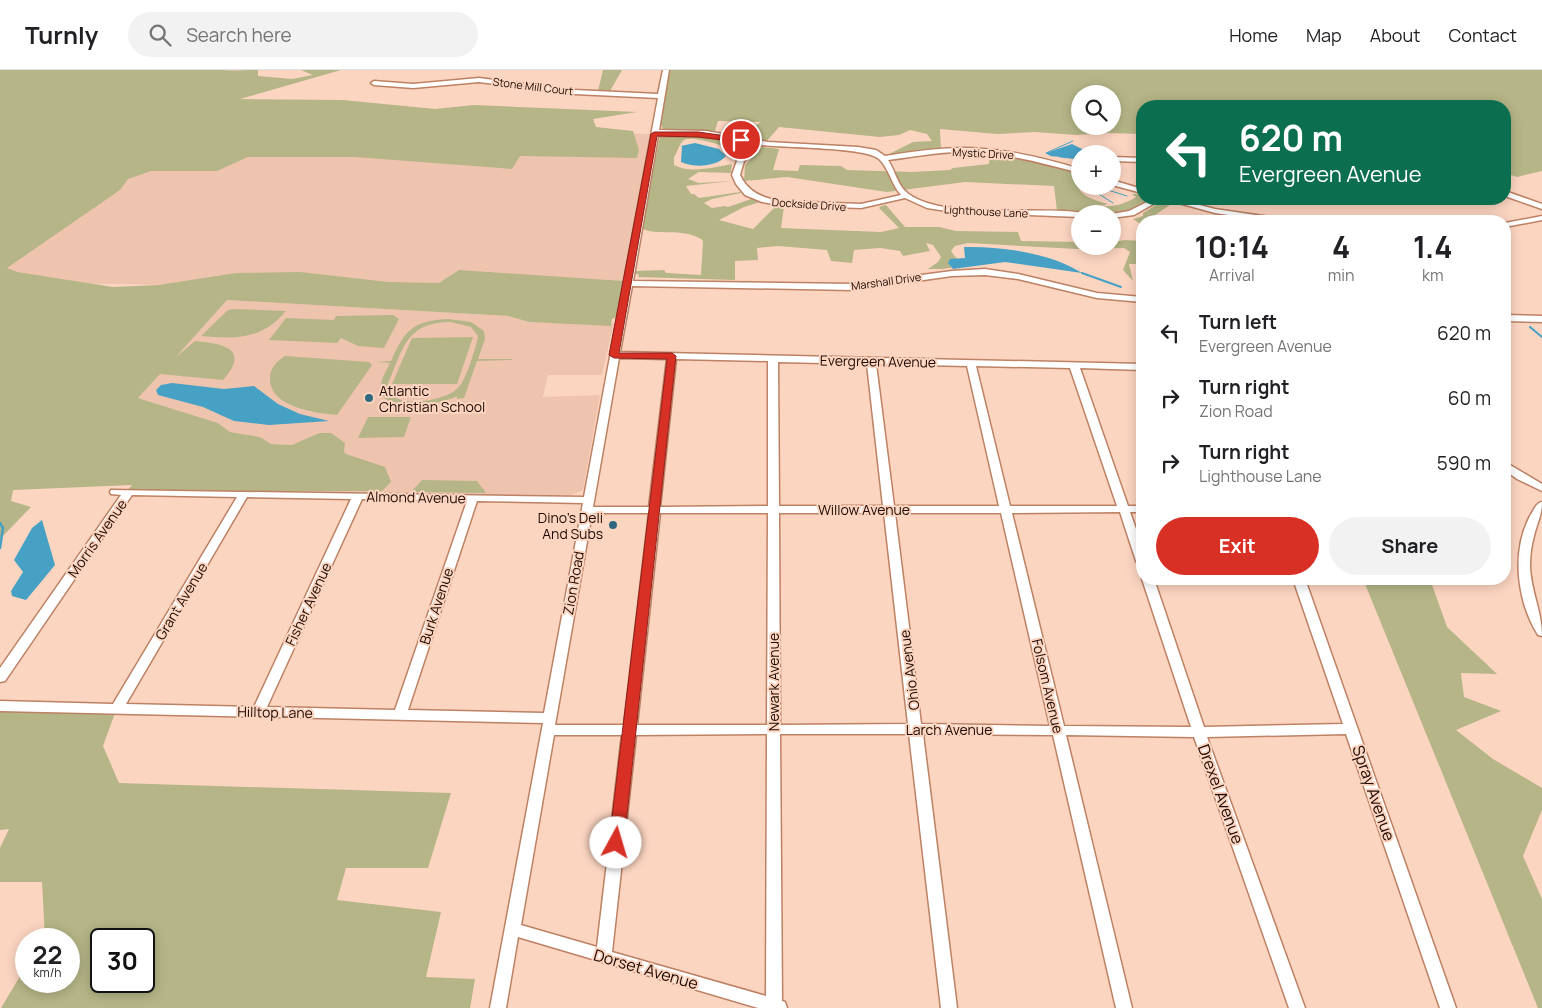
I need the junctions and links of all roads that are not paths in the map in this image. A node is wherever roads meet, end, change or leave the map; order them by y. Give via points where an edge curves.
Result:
1 (666, 70) edge
2 (374, 83) dead end
3 (661, 96) junction
4 (655, 133) junction
5 (760, 143) junction
6 (885, 158) junction
7 (1121, 159) edge
8 (1136, 160) edge
9 (1071, 168) edge
10 (1121, 185) edge
11 (1136, 189) edge
12 (1511, 195) edge
13 (905, 196) junction
14 (1146, 205) edge
15 (1193, 205) edge
16 (1542, 207) edge
17 (1071, 215) edge
18 (1121, 215) edge
19 (1242, 215) edge
20 (1542, 218) edge
21 (1511, 224) edge
22 (627, 283) junction
23 (1136, 299) edge
24 (1511, 318) edge
25 (1542, 319) edge
26 (614, 355) junction
27 (672, 356) junction
28 (773, 359) junction
29 (871, 361) junction
30 (971, 363) junction
31 (1074, 366) junction
32 (1136, 367) edge
33 (1511, 470) edge
34 (1542, 488) edge
35 (115, 492) dead end
36 (129, 492) junction
37 (244, 494) junction
38 (358, 496) junction
39 (473, 498) junction
40 (587, 505) junction
41 (1542, 505) edge
42 (890, 509) junction
43 (1007, 509) junction
44 (1126, 509) junction
45 (1136, 509) edge
46 (654, 510) junction
47 (772, 510) junction
48 (1136, 542) edge
49 (1150, 585) edge
50 (1301, 585) edge
51 (1542, 632) edge
52 (0, 678) edge
53 (0, 706) edge
54 (117, 708) junction
55 (258, 712) junction
56 (400, 714) junction
57 (548, 724) junction
58 (916, 729) junction
59 (1351, 729) junction
60 (629, 730) junction
61 (773, 730) junction
62 (1058, 730) junction
63 (1199, 732) junction
64 (512, 929) junction
65 (604, 956) junction
66 (777, 1007) edge
67 (498, 1008) edge
68 (949, 1008) edge
69 (1124, 1008) edge
70 (1297, 1008) edge
71 (1448, 1008) edge

1 - 3 street, Zion Road
2 - 3 street, Stone Mill Court via 413,86 479,80 575,92
3 - 4 street, Zion Road
4 - 5 street via 698,134
4 - 22 street, Zion Road
5 - 6 street via 862,149
5 - 13 street, Dockside Drive via 740,160 736,174 744,190 760,199 790,204 854,206
6 - 9 street, Mystic Drive via 944,151 981,151 1026,156
6 - 13 street via 897,188
7 - 8 street
10 - 11 street
12 - 16 street
13 - 17 street, Lighthouse Lane via 928,206 953,210
14 - 18 street
15 - 19 street
20 - 21 street
22 - 23 street, Marshall Drive via 853,286 972,272 1008,275 1097,295
22 - 26 street, Zion Road
24 - 25 street
26 - 27 street, Evergreen Avenue
26 - 40 street, Zion Road
27 - 28 street, Evergreen Avenue
27 - 46 street
28 - 29 street, Evergreen Avenue
28 - 47 street, Newark Avenue
29 - 30 street, Evergreen Avenue
29 - 42 street, Ohio Avenue
30 - 31 street, Evergreen Avenue
30 - 43 street, Folsom Avenue
31 - 32 street, Evergreen Avenue
31 - 44 street
33 - 34 street
35 - 36 street
36 - 37 street, Morris Avenue
36 - 52 street, Morris Avenue
37 - 38 street, Almond Avenue
37 - 54 street, Grant Avenue
38 - 39 street, Almond Avenue
38 - 55 street, Fisher Avenue
39 - 40 street, Almond Avenue
39 - 56 street, Burk Avenue
40 - 46 street, Willow Avenue
40 - 57 street, Zion Road
41 - 51 street via 1527,538 1524,565 1528,596
42 - 43 street, Willow Avenue
42 - 47 street, Willow Avenue
42 - 58 street, Ohio Avenue
43 - 44 street, Willow Avenue
43 - 62 street, Folsom Avenue
44 - 45 street, Willow Avenue
44 - 48 street
46 - 47 street, Willow Avenue
46 - 60 street
47 - 61 street, Newark Avenue
49 - 63 street, Drexel Avenue
50 - 59 street, Spray Avenue
53 - 54 street, Hilltop Lane
54 - 55 street, Hilltop Lane
55 - 56 street, Hilltop Lane
56 - 57 street, Hilltop Lane
57 - 60 street, Larch Avenue
57 - 64 street, Zion Road
58 - 61 street, Larch Avenue
58 - 62 street, Larch Avenue
58 - 68 street, Ohio Avenue
59 - 63 street, Larch Avenue
59 - 71 street, Spray Avenue
60 - 61 street, Larch Avenue
60 - 65 street
61 - 66 street, Newark Avenue
62 - 63 street, Larch Avenue
62 - 69 street, Folsom Avenue
63 - 70 street, Drexel Avenue
64 - 65 street, Dorset Avenue
64 - 67 street, Zion Road
65 - 66 street, Dorset Avenue

